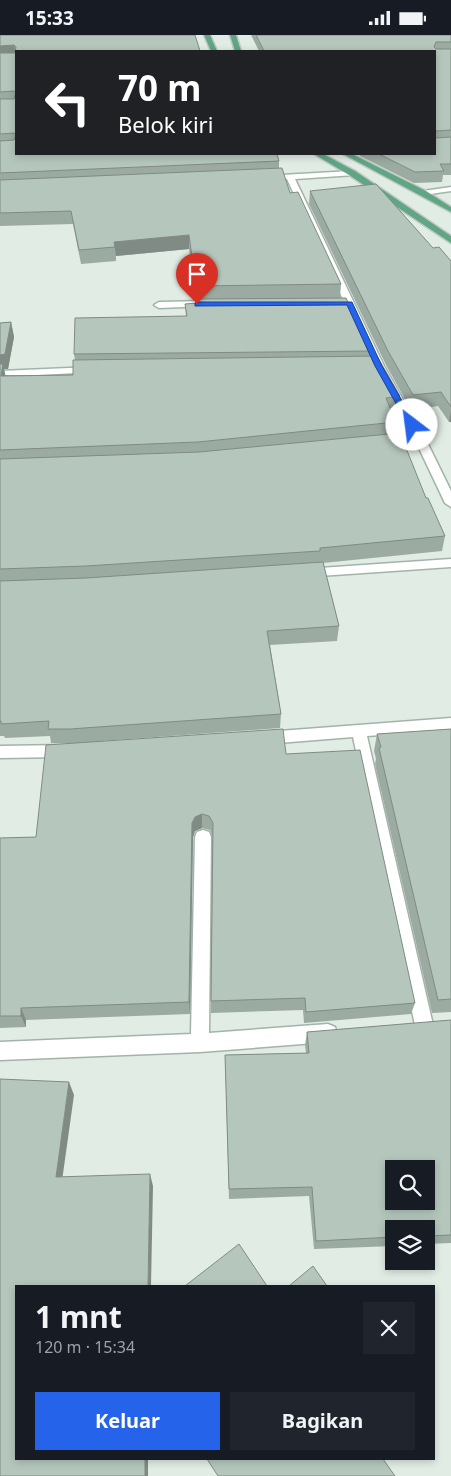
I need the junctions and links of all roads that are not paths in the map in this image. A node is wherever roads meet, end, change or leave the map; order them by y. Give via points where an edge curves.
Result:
1 (207, 35) edge
2 (233, 35) edge
3 (214, 50) edge
4 (238, 50) edge
5 (320, 155) edge
6 (349, 155) edge
7 (352, 173) junction
8 (290, 177) junction
9 (271, 178) edge
10 (451, 189) edge
11 (423, 193) junction
12 (451, 210) edge
13 (451, 240) edge
14 (216, 304) edge
15 (159, 305) dead end
16 (106, 370) edge
17 (0, 373) edge
18 (421, 440) junction
19 (372, 445) edge
20 (451, 503) edge
21 (451, 563) edge
22 (294, 573) edge
23 (451, 724) edge
24 (359, 731) junction
25 (251, 739) edge
26 (83, 750) edge
27 (0, 752) edge
28 (203, 837) dead end
29 (404, 1027) edge
30 (346, 1031) edge
31 (200, 1043) junction
32 (0, 1051) edge

1 - 3 main road
2 - 4 main road
5 - 7 main road
6 - 11 main road
7 - 8 street
7 - 13 main road
8 - 9 street
8 - 18 street via 374,366
10 - 11 street
11 - 12 main road
14 - 15 street
16 - 17 street
18 - 19 street
18 - 20 street
21 - 22 street
23 - 24 street
24 - 25 street
24 - 29 street via 433,1024
26 - 27 street
28 - 31 street
30 - 31 street
31 - 32 street

